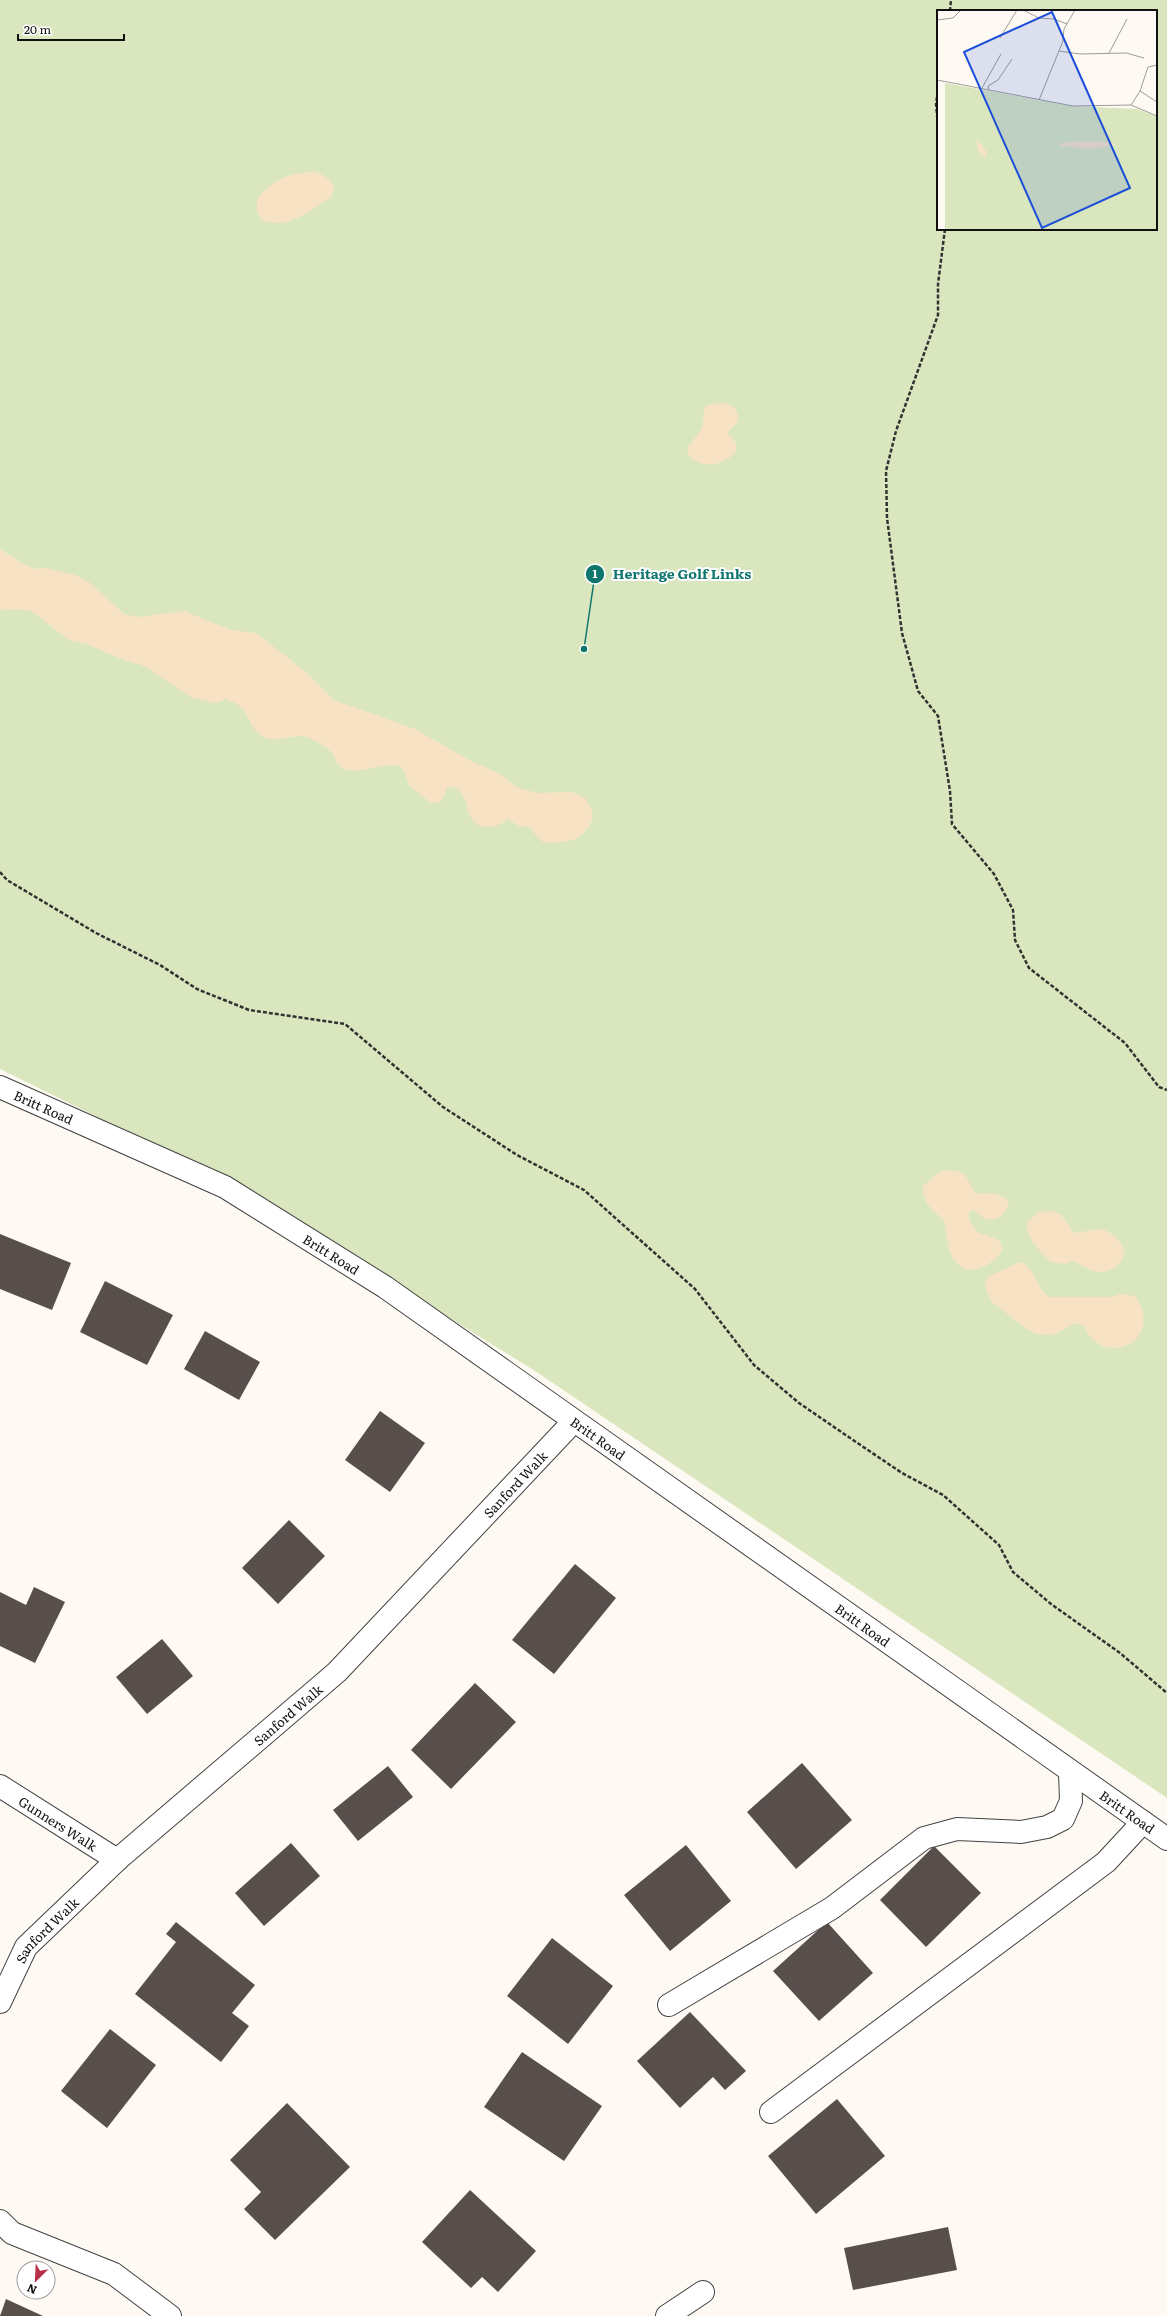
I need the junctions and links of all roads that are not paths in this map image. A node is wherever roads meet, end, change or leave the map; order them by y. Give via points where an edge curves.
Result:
1 (0, 1087) edge
2 (574, 1421) junction
3 (1070, 1772) junction
4 (0, 1786) edge
5 (1143, 1822) junction
6 (1167, 1839) edge
7 (117, 1860) junction
8 (0, 2002) edge
9 (669, 2004) dead end
10 (771, 2112) dead end
11 (0, 2221) edge
12 (703, 2292) dead end
13 (170, 2316) edge
14 (667, 2316) edge

1 - 2 street, Britt Road via 226,1187 385,1287
2 - 3 street, Britt Road
2 - 7 street, Sanford Walk via 337,1672
3 - 5 street, Britt Road
3 - 9 street via 1071,1801 1063,1819 1047,1827 1021,1832 957,1829 924,1838 832,1908
4 - 7 street, Gunners Walk
5 - 6 street, Britt Road
5 - 10 street via 1106,1862
7 - 8 street, Sanford Walk via 26,1947
11 - 13 street via 12,2233 114,2274
12 - 14 street

